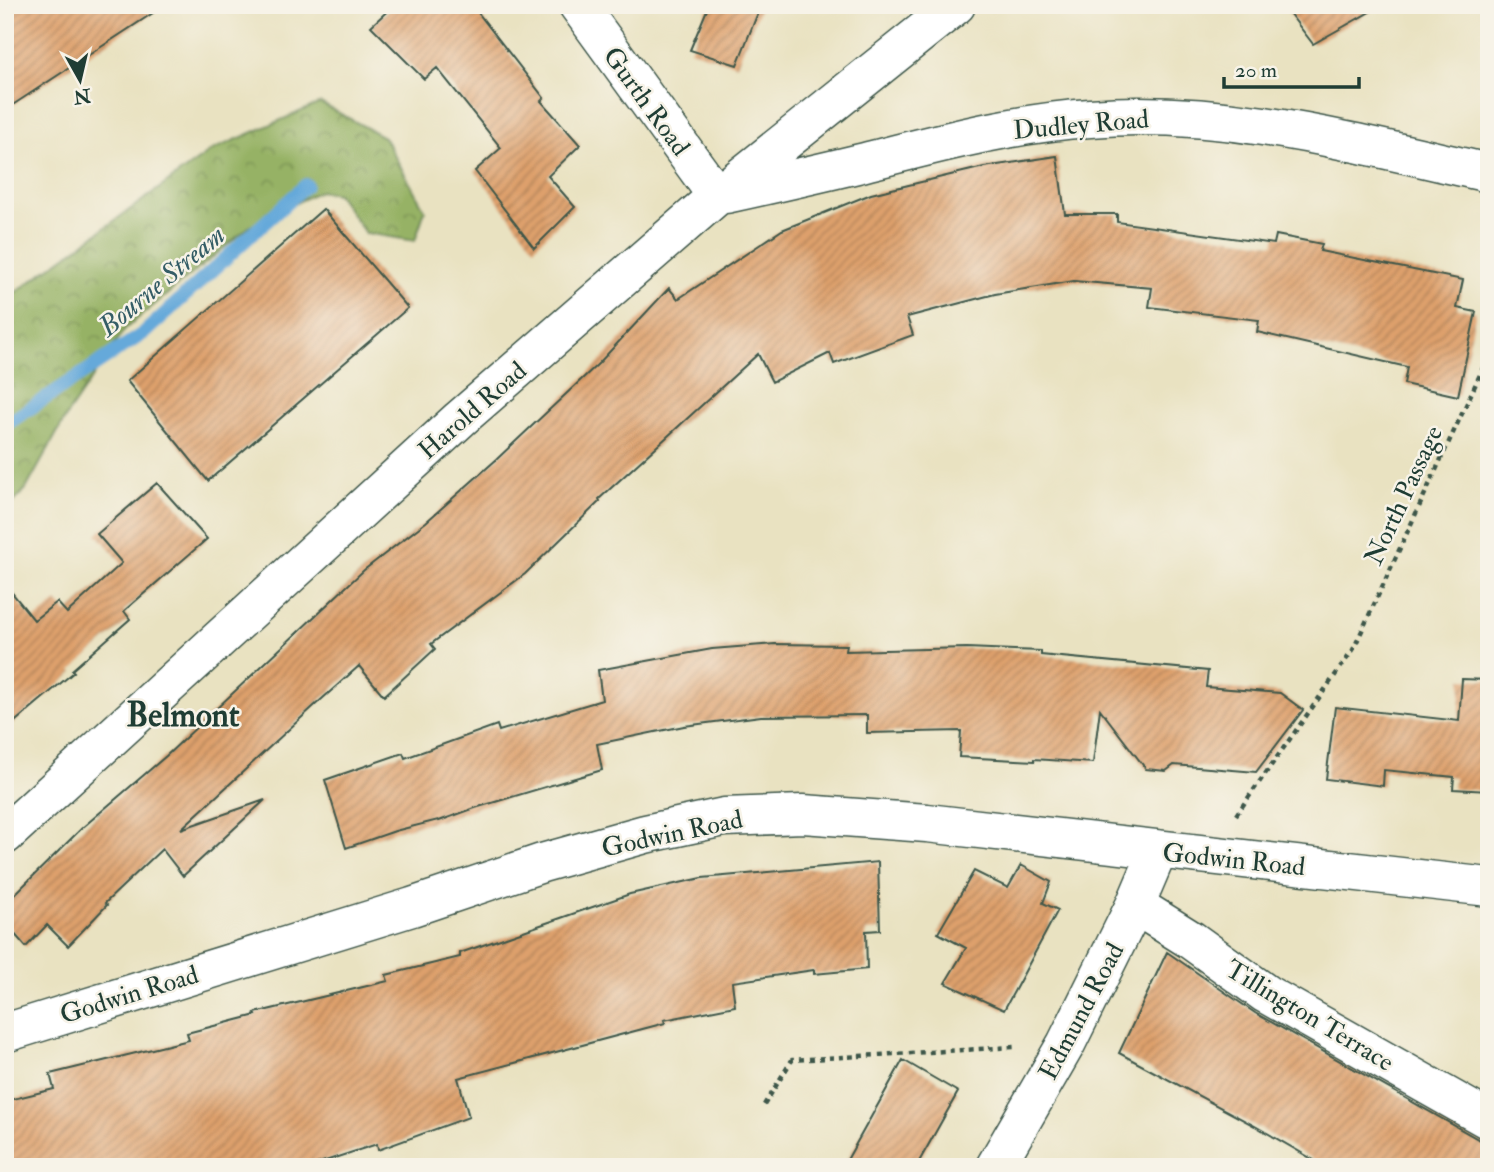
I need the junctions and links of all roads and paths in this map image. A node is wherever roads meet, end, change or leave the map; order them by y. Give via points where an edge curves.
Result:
1 (578, 5) edge
2 (957, 5) edge
3 (1489, 173) edge
4 (717, 196) junction
5 (1489, 355) edge
6 (5, 835) edge
7 (1158, 851) junction
8 (1208, 856) junction
9 (1489, 887) edge
10 (1135, 905) junction
11 (5, 1033) edge
12 (1020, 1047) dead end
13 (764, 1105) dead end
14 (1489, 1120) edge
15 (614, 1160) dead end
16 (594, 1167) edge
17 (995, 1167) edge

1 - 4 street, Gurth Road
2 - 4 street, Harold Road
3 - 4 street, Dudley Road via 1249,123 1090,117 992,132
4 - 6 street, Harold Road via 450,428
5 - 8 path, North Passage via 1353,650
7 - 8 street, Godwin Road
7 - 10 street, Edmund Road
7 - 11 street, Godwin Road via 927,823 803,814 724,817 542,863
8 - 9 street, Godwin Road
10 - 14 street, Tillington Terrace via 1266,994
10 - 17 street, Edmund Road via 1066,1044
12 - 13 path via 792,1060
15 - 16 path

